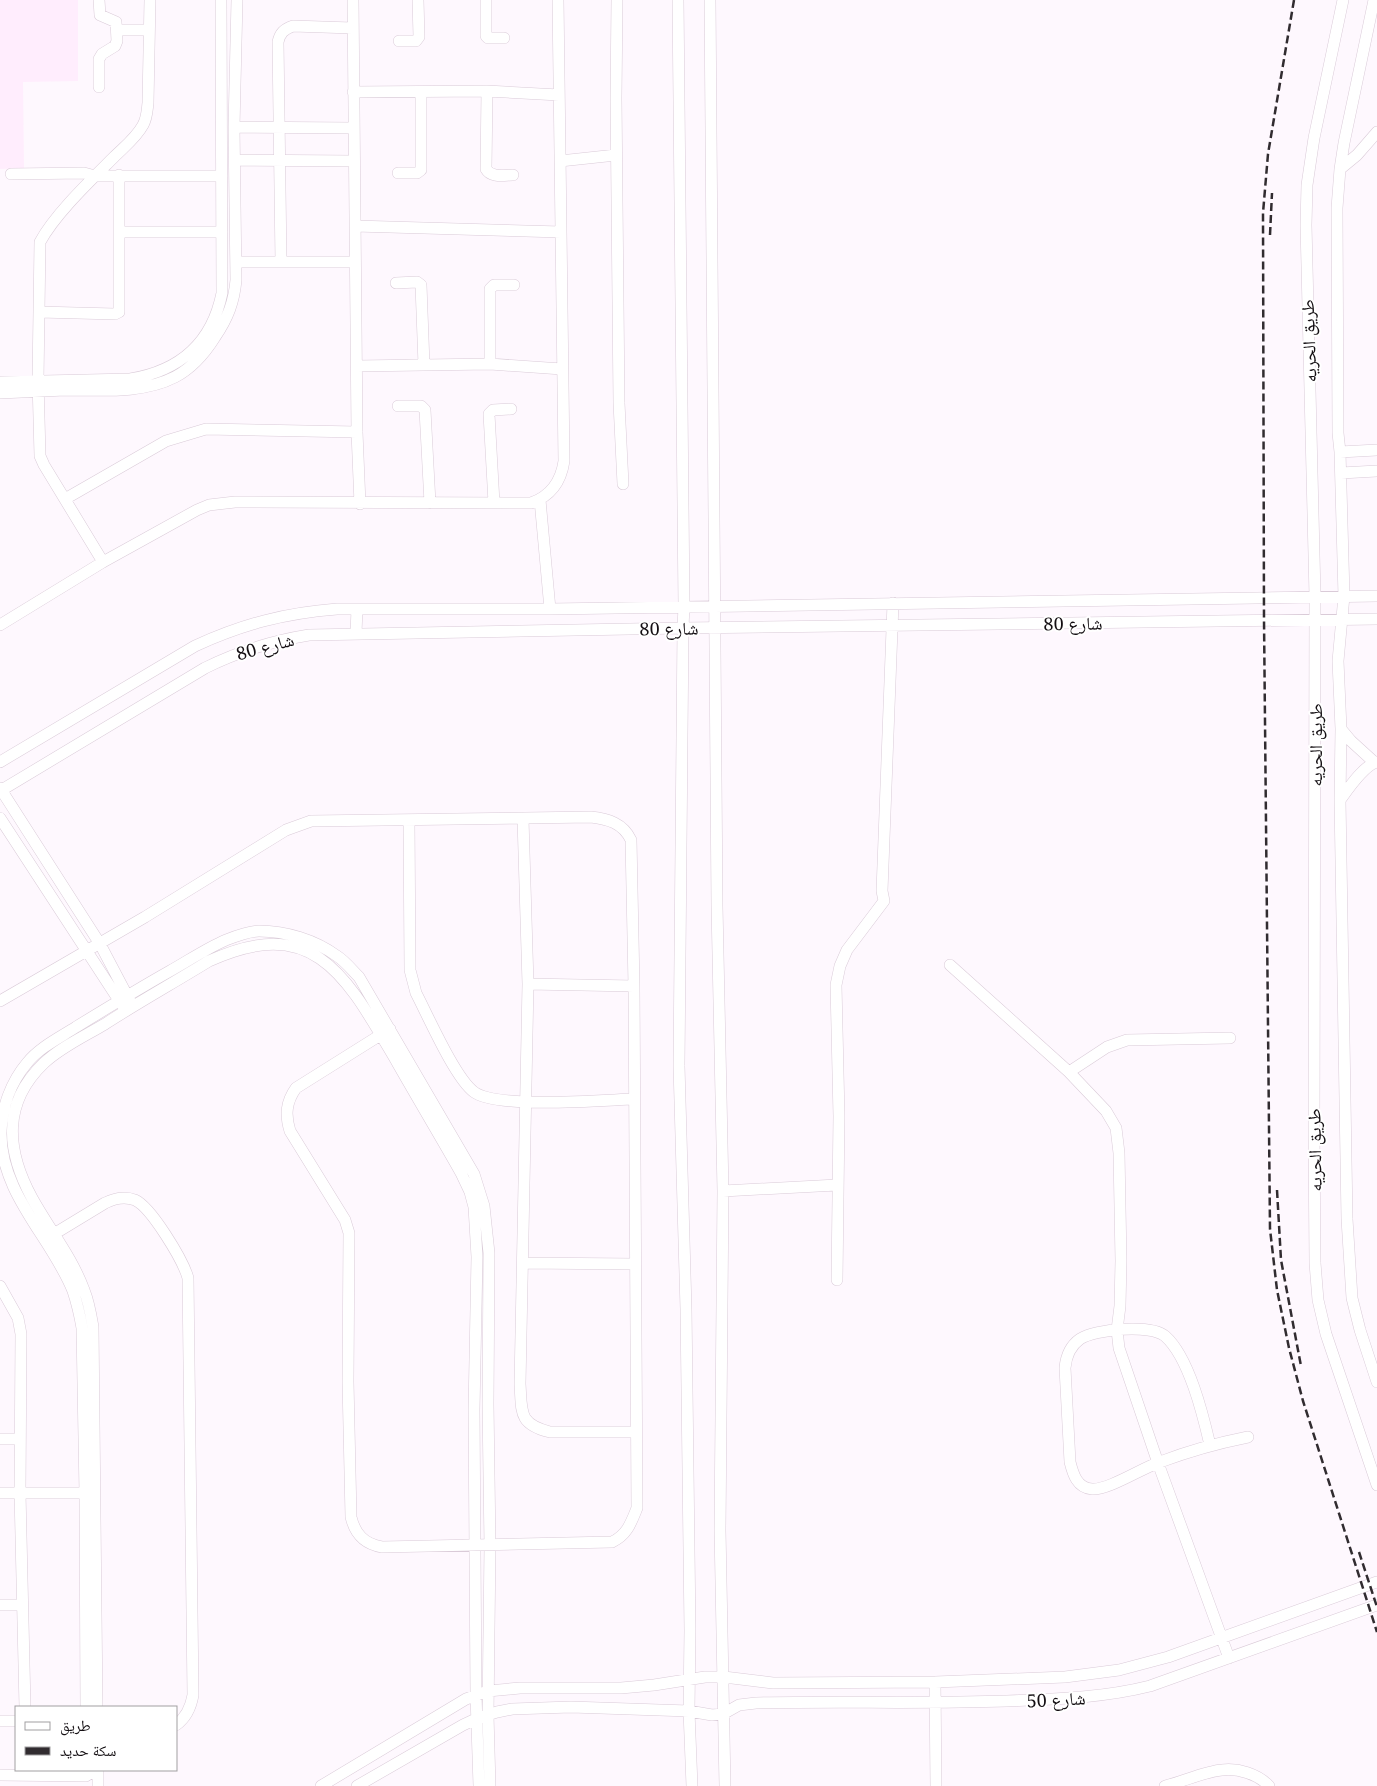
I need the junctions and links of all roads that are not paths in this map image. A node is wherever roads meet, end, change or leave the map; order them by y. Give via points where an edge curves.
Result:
1 (99, 0) edge
2 (150, 0) edge
3 (221, 0) edge
4 (238, 0) edge
5 (353, 0) edge
6 (418, 0) edge
7 (486, 0) edge
8 (558, 0) edge
9 (617, 0) edge
10 (678, 0) edge
11 (710, 0) edge
12 (1343, 0) edge
13 (1374, 0) edge
14 (352, 28) junction
15 (117, 30) junction
16 (149, 30) junction
17 (504, 38) dead end
18 (399, 41) dead end
19 (99, 87) dead end
20 (487, 91) junction
21 (353, 92) junction
22 (421, 92) junction
23 (559, 95) junction
24 (234, 127) junction
25 (279, 127) junction
26 (354, 128) junction
27 (1377, 132) edge
28 (616, 155) junction
29 (235, 160) junction
30 (280, 160) junction
31 (354, 161) junction
32 (560, 162) junction
33 (1340, 169) junction
34 (398, 173) dead end
35 (11, 174) dead end
36 (119, 175) junction
37 (513, 175) dead end
38 (95, 176) junction
39 (222, 176) junction
40 (355, 226) junction
41 (120, 232) junction
42 (222, 232) junction
43 (561, 232) junction
44 (281, 261) junction
45 (236, 262) junction
46 (355, 262) junction
47 (396, 283) dead end
48 (514, 285) dead end
49 (39, 312) junction
50 (490, 364) junction
51 (424, 365) junction
52 (357, 366) junction
53 (562, 369) junction
54 (0, 382) edge
55 (38, 385) junction
56 (0, 393) edge
57 (398, 406) dead end
58 (511, 410) dead end
59 (357, 432) junction
60 (1377, 450) edge
61 (1357, 451) junction
62 (1340, 452) junction
63 (1377, 471) edge
64 (1358, 472) junction
65 (1341, 473) junction
66 (623, 484) dead end
67 (65, 499) junction
68 (540, 500) junction
69 (494, 503) junction
70 (360, 504) junction
71 (430, 504) junction
72 (103, 562) junction
73 (1315, 596) junction
74 (1344, 596) junction
75 (1377, 596) edge
76 (967, 602) junction
77 (893, 603) junction
78 (684, 606) junction
79 (716, 606) junction
80 (357, 609) junction
81 (550, 609) junction
82 (1315, 619) junction
83 (1343, 619) junction
84 (1377, 620) edge
85 (966, 624) junction
86 (0, 625) edge
87 (892, 626) junction
88 (716, 627) junction
89 (683, 628) junction
90 (356, 633) junction
91 (1341, 729) junction
92 (0, 762) edge
93 (1375, 762) edge
94 (0, 790) edge
95 (1340, 800) junction
96 (0, 818) edge
97 (523, 819) junction
98 (409, 820) junction
99 (100, 944) junction
100 (87, 950) junction
101 (950, 964) dead end
102 (528, 984) junction
103 (634, 986) junction
104 (123, 998) junction
105 (0, 1001) edge
106 (129, 1009) junction
107 (386, 1032) junction
108 (1230, 1038) dead end
109 (1069, 1072) junction
110 (634, 1099) junction
111 (525, 1103) junction
112 (837, 1185) junction
113 (723, 1191) junction
114 (48, 1237) junction
115 (523, 1263) junction
116 (636, 1264) junction
117 (837, 1280) dead end
118 (0, 1286) edge
119 (1117, 1330) junction
120 (1377, 1382) edge
121 (636, 1432) junction
122 (1248, 1437) dead end
123 (20, 1438) junction
124 (0, 1439) edge
125 (1210, 1445) junction
126 (1158, 1463) junction
127 (1377, 1485) edge
128 (0, 1493) edge
129 (20, 1493) junction
130 (85, 1493) junction
131 (476, 1546) junction
132 (490, 1546) junction
133 (1377, 1582) edge
134 (0, 1605) edge
135 (1377, 1605) edge
136 (22, 1606) junction
137 (1222, 1638) junction
138 (1229, 1658) junction
139 (724, 1677) junction
140 (689, 1679) junction
141 (935, 1682) junction
142 (488, 1692) junction
143 (476, 1695) junction
144 (934, 1704) junction
145 (25, 1706) edge
146 (86, 1706) edge
147 (97, 1706) edge
148 (689, 1711) junction
149 (723, 1714) junction
150 (483, 1716) junction
151 (0, 1721) edge
152 (15, 1722) edge
153 (178, 1723) edge
154 (26, 1773) edge
155 (90, 1774) edge
156 (0, 1775) edge
157 (98, 1786) edge
158 (321, 1786) edge
159 (357, 1786) edge
160 (478, 1786) edge
161 (490, 1786) edge
162 (692, 1786) edge
163 (725, 1786) edge
164 (936, 1786) edge
165 (1165, 1786) edge
166 (1269, 1786) edge

1 - 15 street via 99,14 116,22
2 - 16 street
3 - 39 street
4 - 24 street
5 - 14 street
6 - 18 street via 419,38
7 - 17 street via 486,36
8 - 23 street
9 - 28 street
10 - 78 street
11 - 79 street
12 - 73 street, طريق الحريه via 1314,138 1308,185 1306,268
13 - 33 street, طريق الحريه
14 - 21 street
14 - 25 street via 299,26 283,31 278,42
15 - 16 street
15 - 19 street via 116,46 99,59
16 - 38 street via 148,103 144,125
20 - 22 street
20 - 23 street
20 - 37 street via 486,169 492,175
21 - 22 street
21 - 26 street
22 - 34 street via 421,170
23 - 32 street
24 - 25 street
24 - 29 street
25 - 26 street
25 - 30 street
26 - 31 street
27 - 33 street
28 - 32 street
28 - 66 street
29 - 30 street
29 - 45 street
30 - 31 street
30 - 44 street
31 - 40 street
32 - 43 street
33 - 62 street, طريق الحريه via 1337,251
35 - 38 street via 84,173
36 - 38 street
36 - 39 street
36 - 41 street
38 - 49 street via 50,226 40,242
39 - 42 street
40 - 43 street
40 - 46 street
41 - 42 street
41 - 49 street via 119,312
42 - 55 street via 219,309 204,337 182,359 156,373 130,379
43 - 53 street
44 - 45 street
44 - 46 street
45 - 55 street via 234,299 224,324 209,347 175,377 127,390
46 - 52 street
47 - 51 street via 416,282 421,285
48 - 50 street via 494,285 490,289
49 - 55 street
50 - 51 street
50 - 53 street
51 - 52 street
52 - 59 street
53 - 68 street via 563,473 554,488
54 - 55 street
55 - 56 street
55 - 67 street via 40,456
57 - 71 street via 419,406 425,410
58 - 69 street via 493,410 489,414
59 - 67 street via 206,428 166,441
59 - 70 street
60 - 61 street
61 - 62 street
61 - 64 street
62 - 65 street, طريق الحريه
63 - 64 street
64 - 65 street
65 - 74 street, طريق الحريه
67 - 72 street
68 - 69 street
68 - 81 street
69 - 71 street
70 - 71 street
70 - 72 street via 235,502 209,505
72 - 86 street
73 - 74 street, شارع 80
73 - 76 street, شارع 80
73 - 82 street, طريق الحريه
74 - 75 street, شارع 80
74 - 83 street, طريق الحريه
76 - 77 street, شارع 80
76 - 85 street
77 - 79 street, شارع 80
77 - 87 street
78 - 79 street, شارع 80
78 - 81 street, شارع 80
78 - 89 street
79 - 88 street
80 - 81 street, شارع 80
80 - 90 street
80 - 92 street, شارع 80 via 278,616 222,633
82 - 83 street, شارع 80
82 - 85 street, شارع 80
82 - 127 street, طريق الحريه via 1315,1263 1318,1300 1326,1334
83 - 84 street, شارع 80
83 - 91 street, طريق الحريه via 1338,661
85 - 87 street, شارع 80
87 - 88 street, شارع 80
87 - 112 street via 884,901 847,950 836,985
88 - 89 street, شارع 80
88 - 113 street
89 - 90 street, شارع 80
89 - 140 street via 679,1066 686,1309
90 - 94 street, شارع 80 via 282,639 230,656
91 - 93 street
91 - 95 street, طريق الحريه
93 - 95 street
94 - 99 street
95 - 120 street, طريق الحريه via 1347,1219 1352,1298
96 - 100 street
97 - 98 street
97 - 102 street
97 - 103 street via 607,819 628,833 631,840
98 - 99 street via 311,821 286,830
98 - 111 street via 410,970 416,993 467,1086 485,1098
99 - 100 street
99 - 104 street
100 - 104 street
100 - 105 street
101 - 109 street
102 - 103 street
102 - 111 street
103 - 110 street
104 - 106 street
104 - 107 street via 225,940 257,931 274,932 302,938 338,956 359,977
104 - 114 street via 38,1052 9,1092 0,1133 5,1168 22,1207
106 - 107 street via 209,961 264,944 280,944 306,951 333,968
106 - 114 street via 45,1062 18,1100 12,1130 14,1155
107 - 131 street via 461,1173 474,1207
107 - 131 street via 296,1088 290,1096 286,1119 290,1131 345,1220 349,1233 351,1517 359,1536 373,1546
107 - 132 street via 474,1174 484,1206 489,1253
108 - 109 street via 1127,1040 1107,1047
109 - 119 street via 1106,1111 1116,1128 1121,1261
110 - 111 street
110 - 116 street
111 - 115 street
112 - 113 street
112 - 117 street
113 - 139 street via 720,1530
114 - 130 street via 73,1291 82,1328
114 - 147 street via 84,1289 93,1327
114 - 153 street via 114,1198 135,1200 151,1213 182,1262 188,1278 193,1695 187,1715
115 - 116 street
115 - 121 street via 520,1384 526,1422 550,1432
116 - 121 street
118 - 123 street via 20,1325
119 - 125 street via 1156,1331 1171,1343 1198,1395
119 - 126 street via 1119,1348
119 - 126 street via 1080,1339 1067,1354 1065,1368 1073,1474 1085,1487 1104,1488
121 - 132 street via 637,1508 620,1539 612,1542
122 - 125 street
123 - 124 street
123 - 129 street
125 - 126 street
126 - 137 street
128 - 129 street
129 - 130 street
129 - 136 street
130 - 146 street
131 - 132 street
131 - 143 street
132 - 142 street
133 - 137 street, شارع 50
134 - 136 street
135 - 138 street, شارع 50
136 - 145 street
137 - 138 street
137 - 141 street, شارع 50 via 1144,1664 1092,1674
138 - 144 street, شارع 50 via 1123,1693 1065,1699
139 - 140 street, شارع 50
139 - 141 street, شارع 50 via 773,1683
139 - 149 street
140 - 142 street, شارع 50 via 621,1688 520,1688
140 - 148 street
141 - 144 street
142 - 143 street, شارع 50
142 - 150 street
143 - 150 street
143 - 158 street, شارع 50
144 - 149 street, شارع 50 via 756,1703 739,1705
144 - 164 street
148 - 149 street
148 - 150 street via 571,1707 512,1709
148 - 162 street
149 - 163 street
150 - 159 street
150 - 160 street
150 - 161 street
151 - 152 street
154 - 155 street
154 - 156 street
155 - 157 street
165 - 166 street via 1221,1770 1254,1775

